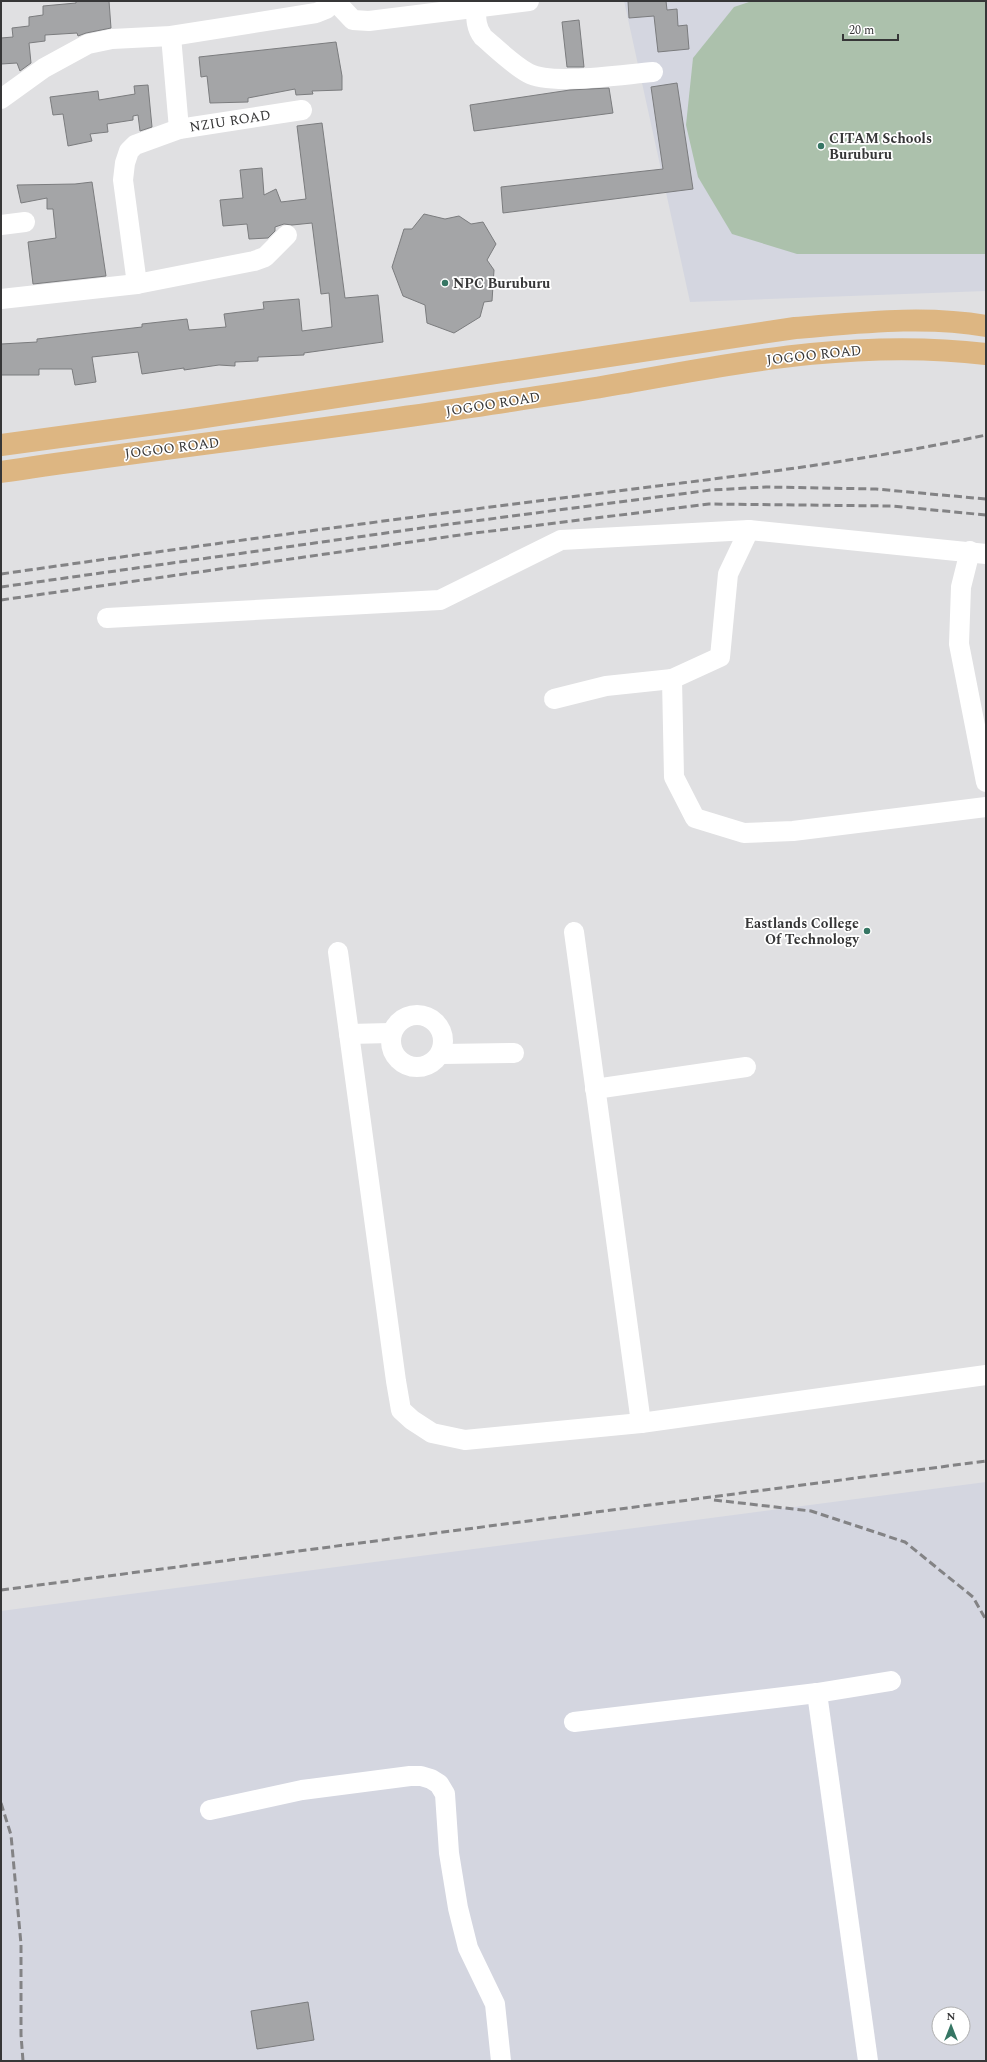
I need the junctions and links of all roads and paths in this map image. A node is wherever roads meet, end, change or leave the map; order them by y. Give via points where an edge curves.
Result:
1 (335, 1) edge
2 (529, 1) edge
3 (476, 8) junction
4 (171, 36) junction
5 (653, 72) dead end
6 (1, 99) edge
7 (302, 110) dead end
8 (179, 129) junction
9 (25, 222) dead end
10 (1, 225) edge
11 (287, 235) dead end
12 (137, 284) junction
13 (1, 299) edge
14 (986, 326) edge
15 (986, 354) edge
16 (1, 445) edge
17 (1, 472) edge
18 (749, 530) junction
19 (978, 552) edge
20 (107, 618) dead end
21 (672, 679) junction
22 (554, 699) dead end
23 (986, 782) edge
24 (986, 807) edge
25 (574, 932) dead end
26 (338, 952) dead end
27 (391, 1033) junction
28 (349, 1034) junction
29 (514, 1053) dead end
30 (442, 1054) junction
31 (746, 1067) dead end
32 (596, 1089) junction
33 (986, 1375) edge
34 (641, 1423) junction
35 (891, 1681) dead end
36 (817, 1693) junction
37 (574, 1722) dead end
38 (210, 1810) dead end
39 (501, 2061) edge
40 (868, 2061) edge

1 - 3 street via 353,20
1 - 4 street via 316,13
2 - 3 street
3 - 5 street via 478,30 483,37 528,73 538,77 555,80
4 - 6 street via 112,39 88,44 44,68
4 - 8 street, NZIU ROAD
7 - 8 street, NZIU ROAD
8 - 12 street via 135,145 124,163 124,204
9 - 10 street
11 - 12 street via 265,257 254,261
12 - 13 street
14 - 16 main road, JOGOO ROAD via 936,321 870,322 795,328 185,420
15 - 17 main road, JOGOO ROAD via 949,349 901,348 826,351 704,368 432,414
18 - 19 street
18 - 20 street via 561,540 440,600
18 - 21 street via 728,574 720,657
19 - 23 street via 961,586 959,644
21 - 22 street via 606,686
21 - 24 street via 674,777 695,818 744,833 793,831
25 - 32 street
26 - 28 street
27 - 28 street
27 - 30 street via 393,1053 407,1066 427,1066
27 - 30 street via 402,1019 419,1014 435,1020 444,1036
28 - 34 street via 401,1410 432,1433 465,1440
29 - 30 street
31 - 32 street
32 - 34 street
33 - 34 street
35 - 36 street
36 - 37 street
36 - 40 street
38 - 39 street via 302,1790 410,1776 432,1778 439,1784 445,1794 449,1853 458,1908 468,1948 495,2004

